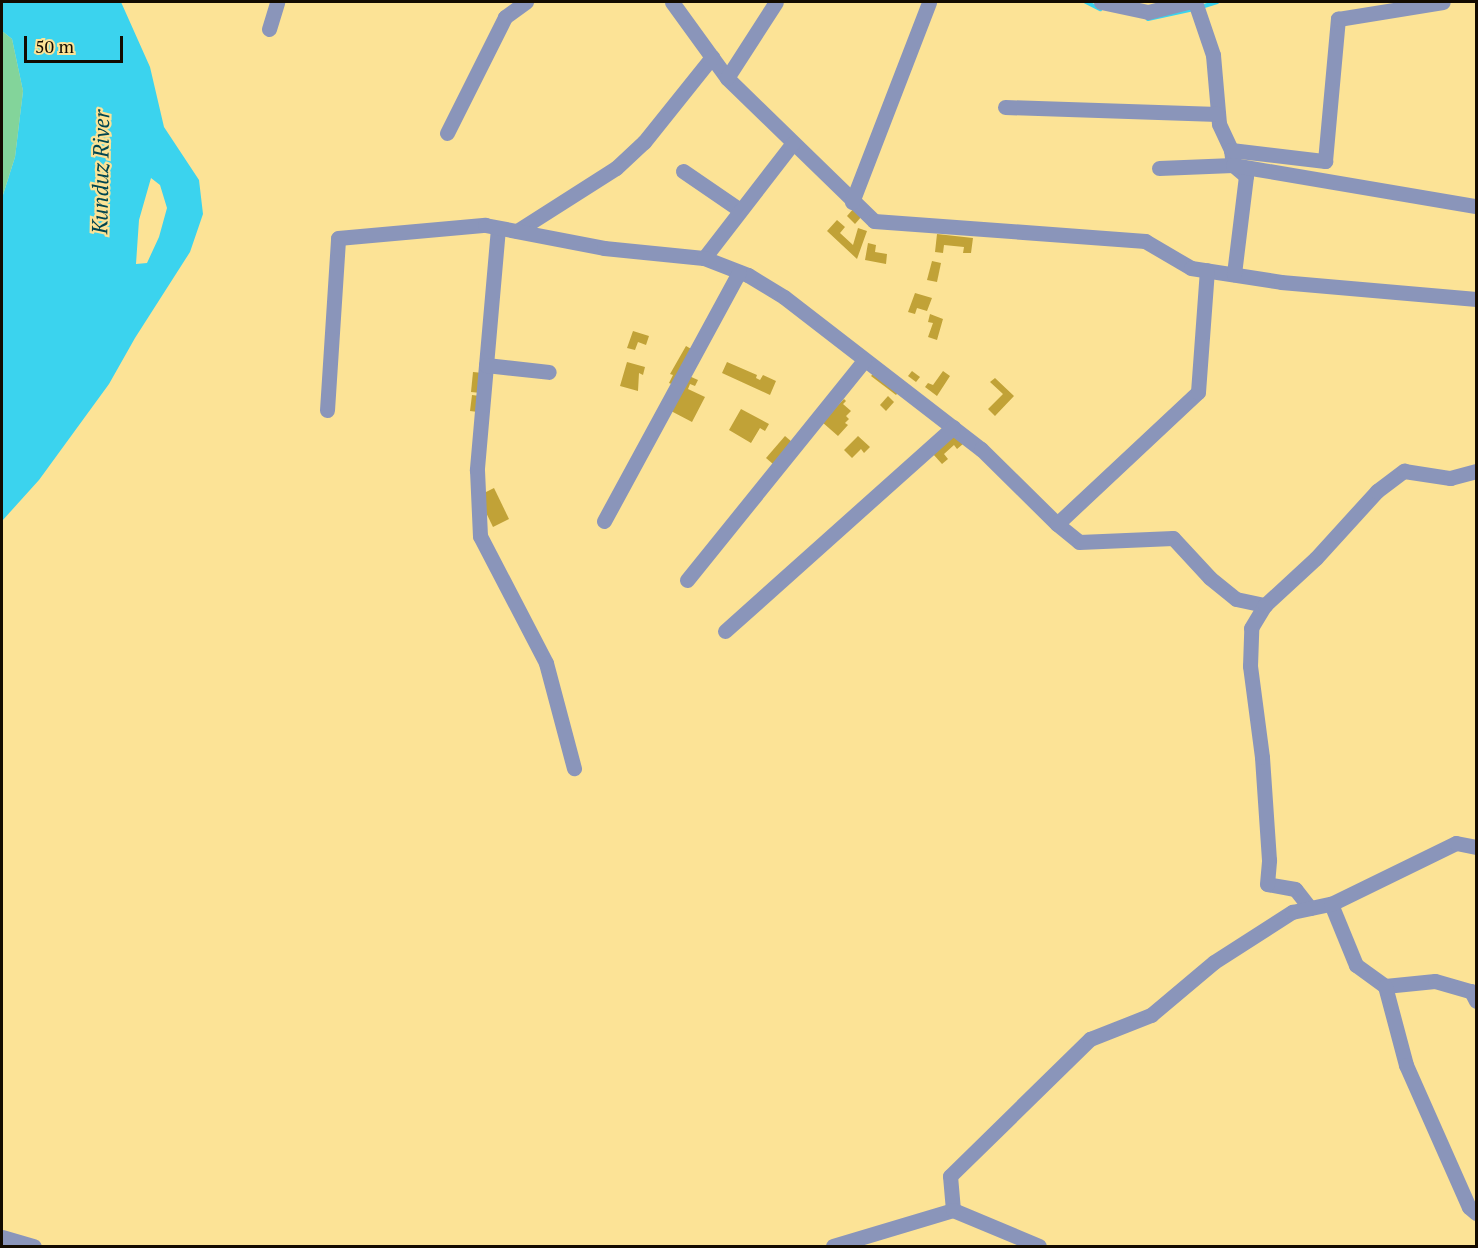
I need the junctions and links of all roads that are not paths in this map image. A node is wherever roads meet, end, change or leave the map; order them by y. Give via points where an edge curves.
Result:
1 (277, 2) edge
2 (526, 2) edge
3 (776, 2) edge
4 (928, 2) edge
5 (1101, 2) edge
6 (1193, 2) edge
7 (1443, 2) edge
8 (675, 3) edge
9 (269, 29) dead end
10 (712, 57) junction
11 (727, 78) junction
12 (1005, 107) dead end
13 (1218, 114) junction
14 (447, 133) dead end
15 (793, 143) junction
16 (1232, 158) junction
17 (1159, 168) dead end
18 (683, 171) dead end
19 (852, 202) junction
20 (1476, 206) edge
21 (740, 210) junction
22 (498, 228) junction
23 (517, 231) junction
24 (704, 258) junction
25 (1207, 270) junction
26 (739, 272) junction
27 (1233, 274) junction
28 (1476, 299) edge
29 (864, 361) junction
30 (486, 365) junction
31 (549, 372) dead end
32 (327, 410) dead end
33 (952, 427) junction
34 (1476, 471) edge
35 (604, 521) dead end
36 (1057, 524) junction
37 (687, 580) dead end
38 (1265, 605) junction
39 (725, 630) dead end
40 (574, 768) dead end
41 (1476, 847) edge
42 (1330, 904) junction
43 (1310, 908) junction
44 (1385, 986) junction
45 (1476, 1001) edge
46 (953, 1210) junction
47 (1476, 1213) edge
48 (2, 1237) edge
49 (34, 1246) edge
50 (833, 1246) edge
51 (1040, 1246) edge

1 - 9 street
2 - 14 street via 504,17
3 - 11 street
4 - 19 street
5 - 6 street via 1148,12
6 - 13 street via 1213,55
7 - 16 street via 1338,20 1325,161
8 - 10 street
10 - 11 street
10 - 23 street via 644,142 616,168
11 - 15 street
12 - 13 street
13 - 16 street via 1218,124
15 - 19 street
15 - 21 street
16 - 17 street
16 - 20 street
16 - 27 street via 1246,176
18 - 21 street
19 - 25 street via 874,221 1145,241 1191,268
21 - 24 street
22 - 23 street
22 - 30 street
22 - 32 street via 485,225 338,238
23 - 24 street via 604,248
24 - 26 street
25 - 27 street
25 - 36 street via 1198,392
26 - 29 street via 784,297
26 - 35 street
27 - 28 street via 1281,282
29 - 33 street
29 - 37 street
30 - 31 street
30 - 40 street via 477,470 480,536 546,663
33 - 36 street via 981,449
33 - 39 street
34 - 38 street via 1450,478 1404,471 1377,491 1316,558
36 - 38 street via 1079,542 1173,538 1236,599
38 - 43 street via 1251,628 1250,666 1262,758 1267,884 1295,888
41 - 42 street via 1456,843
42 - 43 street
42 - 44 street via 1356,965
43 - 46 street via 1292,912 1214,962 1151,1015 1090,1039 950,1176
44 - 45 street via 1435,981 1471,992
44 - 47 street via 1406,1065 1469,1207
46 - 50 street
46 - 51 street
48 - 49 street

